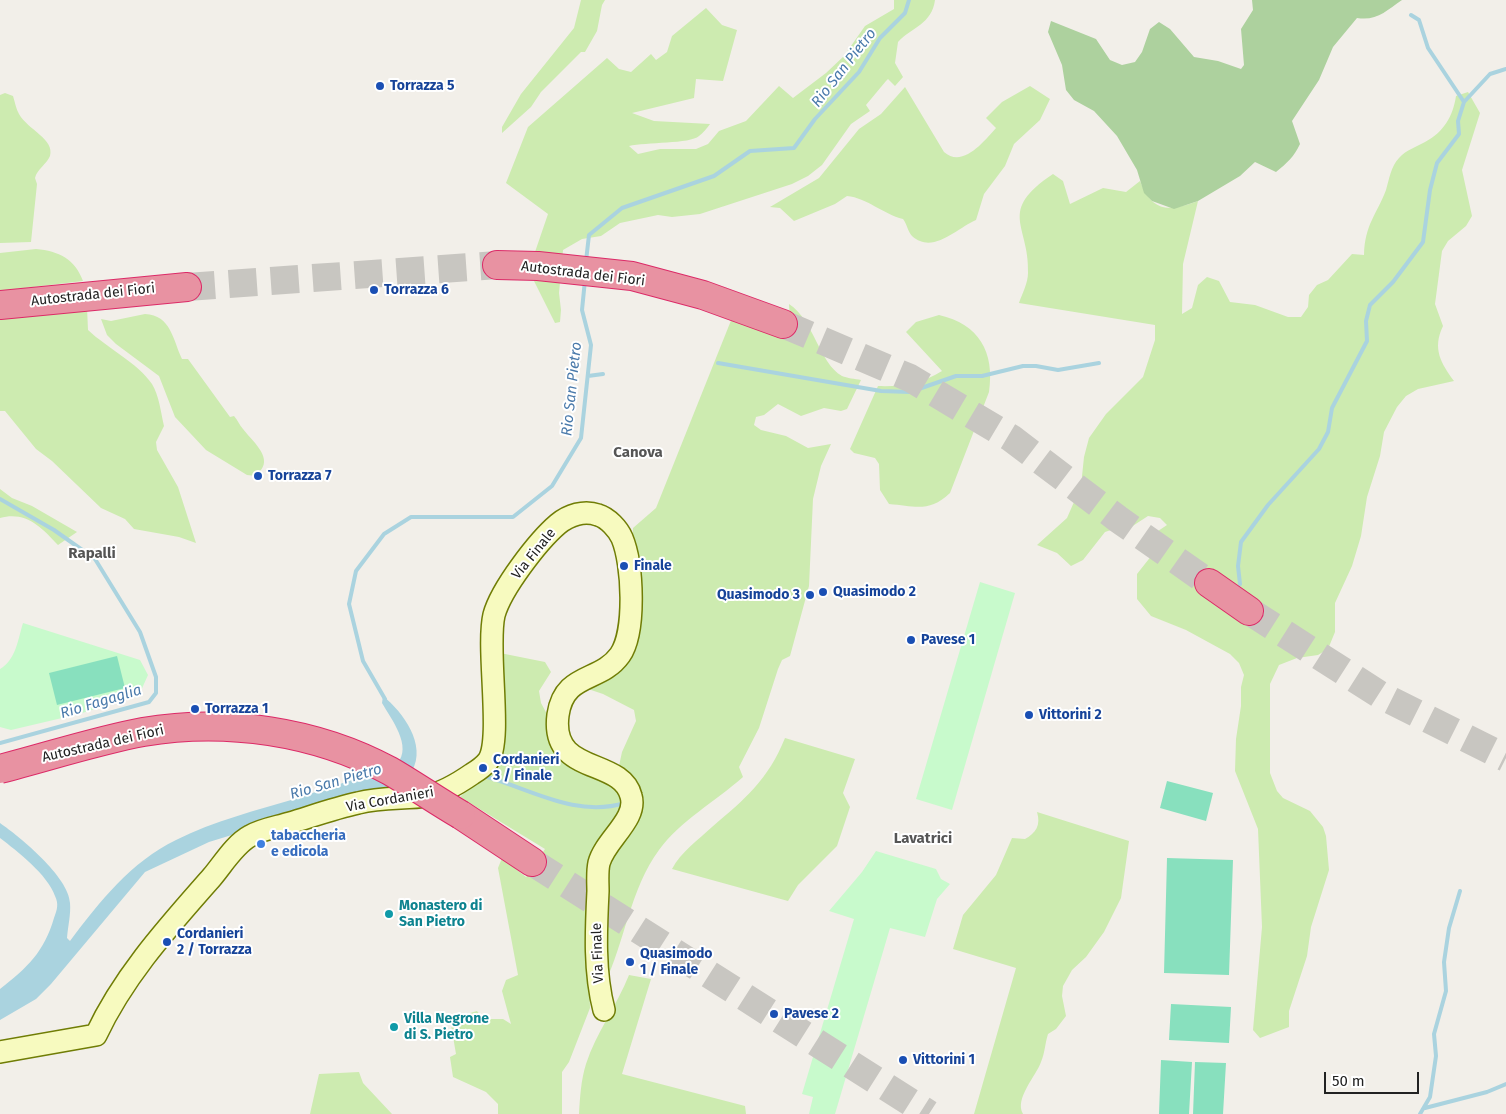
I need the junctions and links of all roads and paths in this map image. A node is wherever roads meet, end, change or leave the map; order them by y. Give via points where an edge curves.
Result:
1 (497, 265) tunnel mouth
2 (187, 287) tunnel mouth
3 (0, 305) edge
4 (783, 324) tunnel mouth
5 (1210, 583) tunnel mouth
6 (1249, 611) tunnel mouth
7 (487, 762) joint
8 (0, 769) edge
9 (532, 862) tunnel mouth
10 (604, 1010) dead end
11 (0, 1052) edge

1 - 4 highway, Autostrada dei Fiori via 632,276 703,295
2 - 3 highway, Autostrada dei Fiori
5 - 6 highway
7 - 10 street, Via Finale via 495,740 491,642 500,596 546,536 562,521 580,513 599,515 617,528 629,560 630,629 623,651 611,666 574,683 563,696 558,718 562,743 575,759 619,778 626,784 633,801 628,819 610,840 599,864 596,929 599,992
7 - 11 street, Via Cordanieri via 460,782 429,796 358,802 246,838 158,939 121,990 96,1035
8 - 9 highway, Autostrada dei Fiori, bridge via 142,732 219,727 263,730 295,736 365,759 461,815

